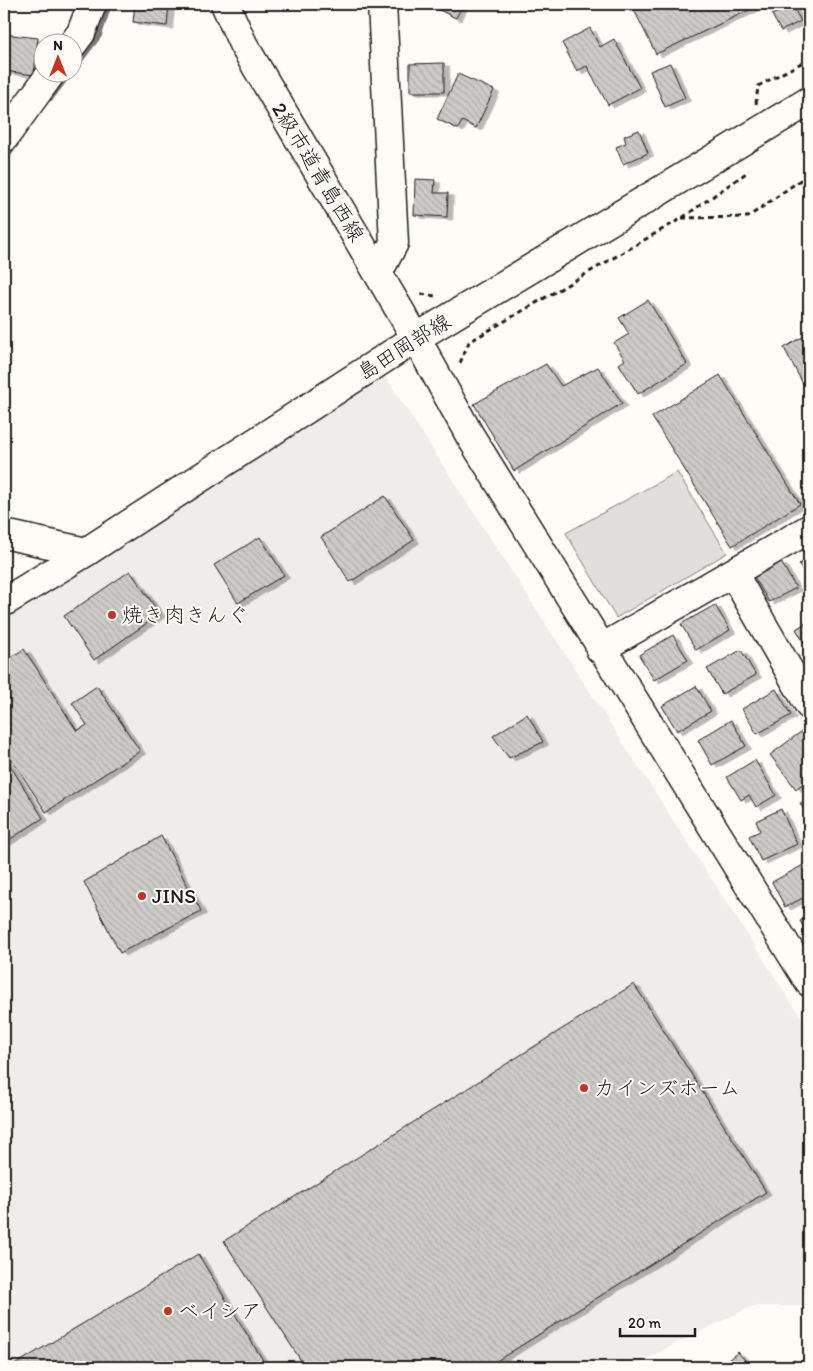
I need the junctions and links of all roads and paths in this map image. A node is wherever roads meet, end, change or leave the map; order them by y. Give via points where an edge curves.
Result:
1 (92, 4) edge
2 (225, 4) edge
3 (382, 4) edge
4 (81, 32) edge
5 (809, 59) edge
6 (44, 82) edge
7 (809, 101) edge
8 (755, 109) dead end
9 (7, 127) edge
10 (757, 165) dead end
11 (809, 174) edge
12 (682, 218) junction
13 (378, 273) junction
14 (416, 338) junction
15 (459, 366) dead end
16 (809, 529) edge
17 (4, 534) edge
18 (86, 552) junction
19 (733, 573) junction
20 (4, 602) edge
21 (600, 649) junction
22 (808, 699) edge
23 (809, 982) edge

1 - 4 street
2 - 13 street, 2級市道青島西線 via 243,44
3 - 13 street via 394,243
5 - 8 path via 758,86
6 - 9 street
7 - 14 street, 島田岡部線
10 - 12 path
11 - 12 path via 748,217
12 - 15 path via 469,342
13 - 14 street, 2級市道青島西線
14 - 18 street, 島田岡部線
14 - 21 street, 2級市道青島西線 via 469,434
16 - 19 street
17 - 18 street
18 - 20 street, 島田岡部線
19 - 21 street
19 - 22 street
21 - 23 street, 2級市道青島西線

